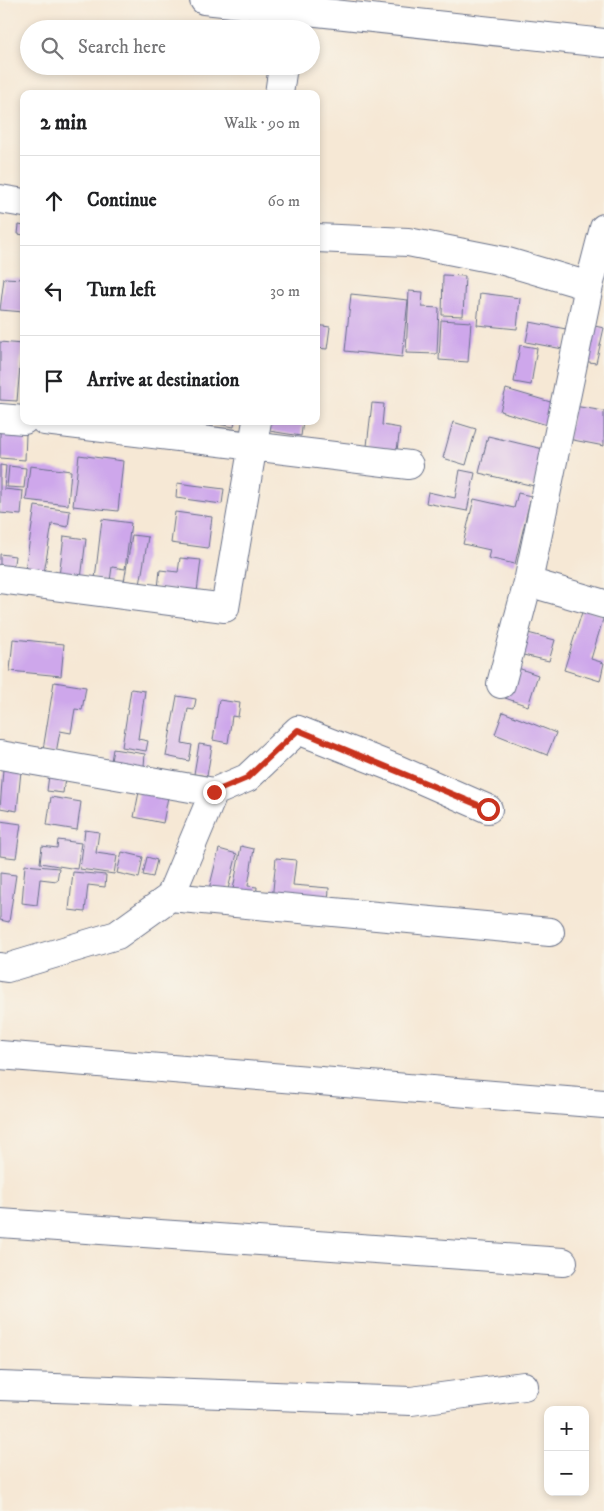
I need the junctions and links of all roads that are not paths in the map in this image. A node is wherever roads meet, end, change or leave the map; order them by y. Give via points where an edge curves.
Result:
1 (204, 0) edge
2 (291, 19) edge
3 (304, 20) edge
4 (320, 21) edge
5 (604, 43) edge
6 (282, 75) edge
7 (280, 90) edge
8 (0, 199) edge
9 (20, 202) edge
10 (604, 228) edge
11 (320, 238) edge
12 (588, 286) junction
13 (0, 418) edge
14 (20, 420) edge
15 (110, 425) edge
16 (255, 434) edge
17 (408, 466) dead end
18 (0, 579) edge
19 (528, 582) junction
20 (604, 604) edge
21 (501, 684) dead end
22 (0, 756) edge
23 (214, 792) junction
24 (488, 809) dead end
25 (170, 897) junction
26 (550, 932) dead end
27 (0, 967) edge
28 (0, 1055) edge
29 (604, 1104) edge
30 (0, 1223) edge
31 (563, 1262) dead end
32 (0, 1386) edge
33 (524, 1386) dead end

1 - 2 street
2 - 3 street
4 - 5 street
6 - 7 street
8 - 9 street
10 - 12 street
11 - 12 street via 408,242 504,261
12 - 19 street
13 - 14 street
15 - 16 street
16 - 17 street
16 - 18 street via 225,608
19 - 20 street
19 - 21 street
22 - 23 street
23 - 24 street via 247,778 298,730
23 - 25 street
25 - 26 street
25 - 27 street via 117,935 7,968
28 - 29 street
30 - 31 street
32 - 33 street via 411,1402

